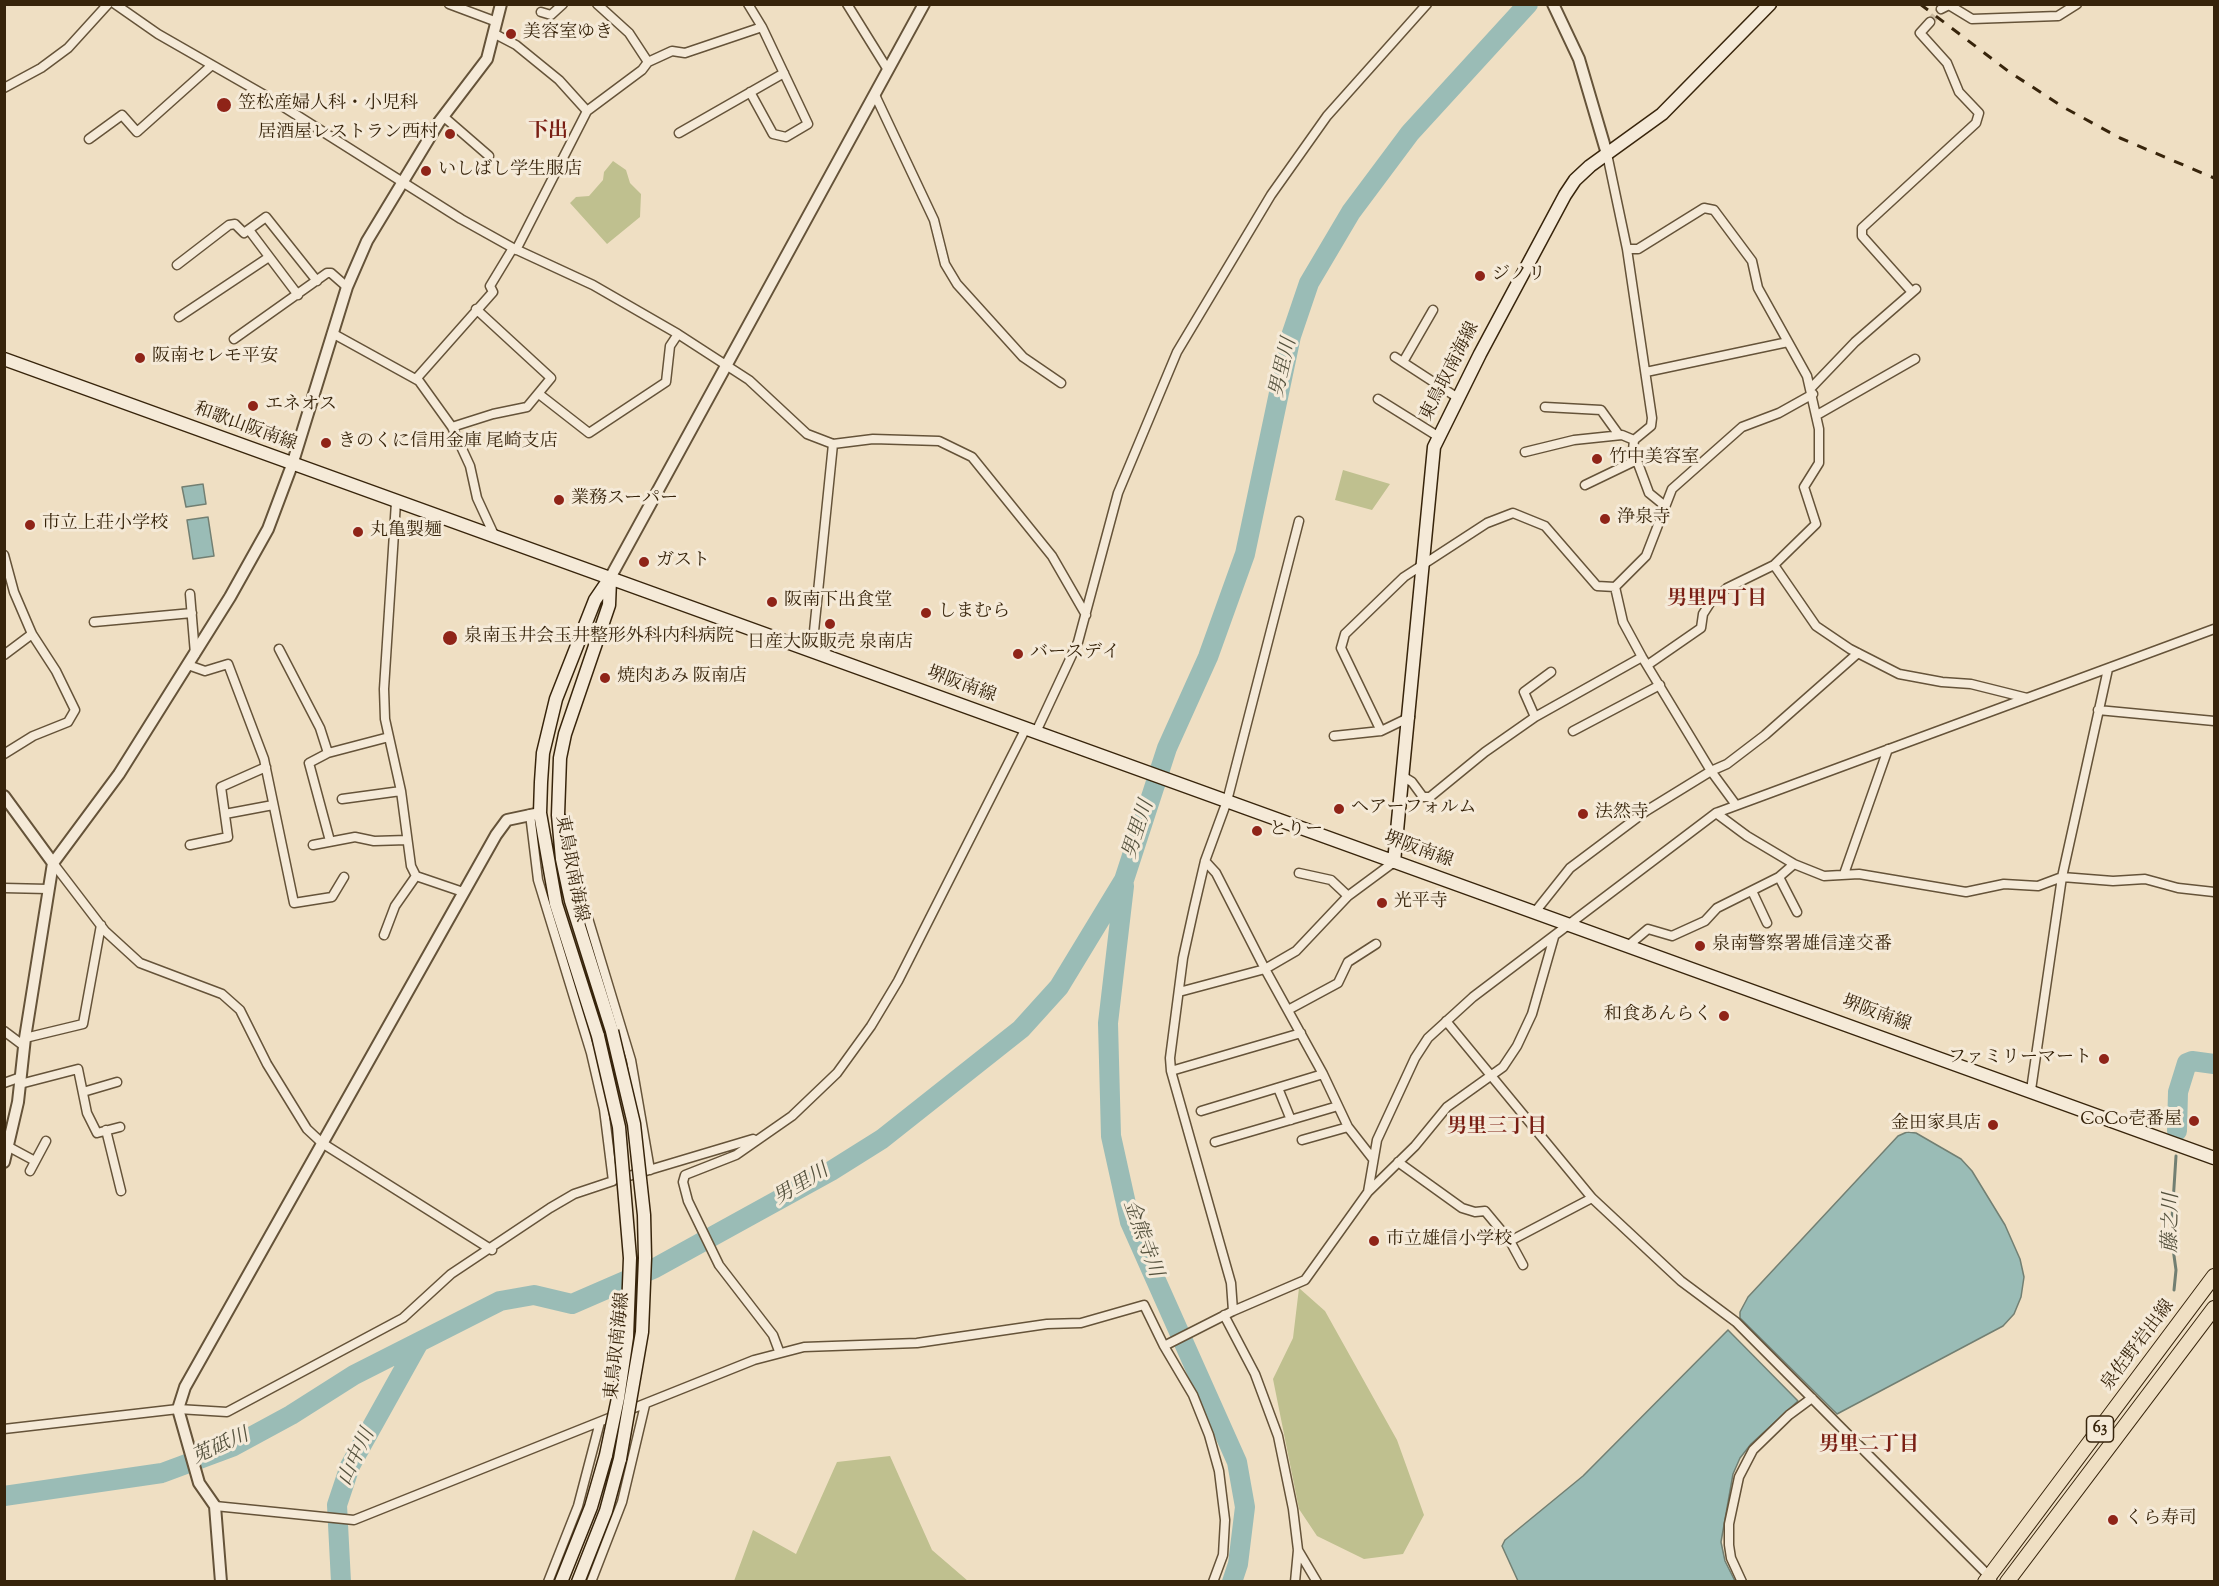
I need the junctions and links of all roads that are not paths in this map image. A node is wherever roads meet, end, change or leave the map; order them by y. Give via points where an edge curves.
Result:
1 (108, 4) edge
2 (115, 4) edge
3 (449, 4) edge
4 (501, 4) edge
5 (563, 4) edge
6 (597, 4) edge
7 (748, 4) edge
8 (847, 4) edge
9 (924, 4) edge
10 (1427, 4) edge
11 (1553, 4) edge
12 (1770, 4) edge
13 (2077, 4) edge
14 (1941, 9) dead end
15 (541, 12) dead end
16 (497, 22) junction
17 (1930, 22) tunnel mouth
18 (762, 27) junction
19 (495, 34) junction
20 (648, 62) junction
21 (212, 65) junction
22 (888, 70) junction
23 (784, 73) junction
24 (4, 88) edge
25 (750, 92) junction
26 (875, 95) junction
27 (587, 111) junction
28 (444, 117) junction
29 (679, 134) dead end
30 (89, 139) dead end
31 (1606, 154) junction
32 (489, 156) dead end
33 (403, 183) junction
34 (249, 230) junction
35 (514, 249) junction
36 (1627, 249) junction
37 (269, 257) junction
38 (177, 265) dead end
39 (317, 281) junction
40 (347, 288) junction
41 (298, 295) junction
42 (476, 309) junction
43 (1432, 310) dead end
44 (179, 317) dead end
45 (332, 333) junction
46 (678, 333) junction
47 (234, 339) dead end
48 (1788, 342) junction
49 (4, 359) edge
50 (1915, 359) dead end
51 (728, 365) junction
52 (1646, 372) junction
53 (416, 380) junction
54 (1061, 383) dead end
55 (1812, 391) junction
56 (540, 394) junction
57 (1458, 398) junction
58 (1378, 399) dead end
59 (1545, 407) dead end
60 (1817, 415) junction
61 (452, 427) junction
62 (1619, 435) junction
63 (1438, 437) junction
64 (1634, 440) junction
65 (834, 444) junction
66 (1524, 452) dead end
67 (1637, 460) junction
68 (292, 465) junction
69 (1585, 485) dead end
70 (396, 502) junction
71 (1665, 506) junction
72 (1299, 521) dead end
73 (495, 537) junction
74 (4, 555) edge
75 (1424, 562) junction
76 (1774, 565) junction
77 (610, 578) junction
78 (1615, 587) junction
79 (190, 594) dead end
80 (192, 613) junction
81 (1086, 615) junction
82 (94, 622) dead end
83 (2214, 629) edge
84 (32, 634) junction
85 (279, 649) dead end
86 (812, 651) junction
87 (1858, 653) junction
88 (195, 654) junction
89 (4, 655) edge
90 (1645, 661) junction
91 (188, 666) junction
92 (2108, 669) junction
93 (1551, 672) dead end
94 (1660, 685) junction
95 (2026, 698) junction
96 (2098, 710) junction
97 (1410, 717) junction
98 (1535, 717) junction
99 (2214, 721) edge
100 (1381, 731) junction
101 (1573, 731) dead end
102 (1036, 732) junction
103 (1334, 736) dead end
104 (389, 737) junction
105 (1888, 749) junction
106 (328, 753) junction
107 (4, 754) edge
108 (266, 767) junction
109 (1711, 771) junction
110 (1404, 777) junction
111 (559, 789) junction
112 (401, 791) junction
113 (4, 796) edge
114 (342, 799) dead end
115 (1221, 799) junction
116 (273, 805) junction
117 (1736, 805) junction
118 (535, 813) junction
119 (1716, 813) junction
120 (225, 814) junction
121 (407, 840) junction
122 (330, 842) junction
123 (190, 845) dead end
124 (313, 845) dead end
125 (1205, 861) junction
126 (1394, 862) junction
127 (53, 863) junction
128 (1794, 864) junction
129 (1299, 873) dead end
130 (1844, 874) junction
131 (416, 876) junction
132 (344, 877) dead end
133 (1779, 877) junction
134 (2062, 877) junction
135 (6, 886) edge
136 (48, 889) junction
137 (1752, 891) junction
138 (463, 892) junction
139 (2214, 892) edge
140 (1348, 896) junction
141 (1535, 912) junction
142 (1797, 912) dead end
143 (1767, 923) dead end
144 (1571, 924) junction
145 (101, 925) junction
146 (384, 935) dead end
147 (1554, 937) junction
148 (1376, 944) dead end
149 (1629, 945) junction
150 (1265, 969) junction
151 (1179, 992) junction
152 (1288, 1010) junction
153 (1446, 1021) junction
154 (4, 1031) edge
155 (1301, 1033) junction
156 (25, 1042) junction
157 (1171, 1071) junction
158 (1323, 1074) junction
159 (1491, 1076) junction
160 (20, 1080) junction
161 (4, 1083) edge
162 (117, 1083) dead end
163 (1278, 1088) junction
164 (2031, 1090) junction
165 (83, 1092) junction
166 (1338, 1106) junction
167 (1201, 1111) dead end
168 (1291, 1120) junction
169 (120, 1127) dead end
170 (1348, 1127) junction
171 (106, 1130) junction
172 (759, 1137) junction
173 (1302, 1140) dead end
174 (46, 1141) dead end
175 (1215, 1142) dead end
176 (322, 1143) junction
177 (9, 1147) junction
178 (2214, 1158) edge
179 (1373, 1159) junction
180 (35, 1161) junction
181 (4, 1162) edge
182 (1398, 1162) junction
183 (650, 1170) junction
184 (30, 1171) dead end
185 (613, 1180) junction
186 (121, 1191) dead end
187 (1368, 1192) junction
188 (1592, 1198) junction
189 (1510, 1241) junction
190 (492, 1250) junction
191 (1523, 1265) dead end
192 (2214, 1276) edge
193 (2214, 1308) edge
194 (1233, 1311) junction
195 (1222, 1316) junction
196 (1167, 1344) junction
197 (779, 1351) junction
198 (1812, 1398) junction
199 (645, 1405) junction
200 (178, 1409) junction
201 (600, 1422) junction
202 (4, 1429) edge
203 (214, 1506) junction
204 (1298, 1550) junction
205 (1989, 1580) edge
206 (221, 1581) edge
207 (548, 1581) edge
208 (561, 1581) edge
209 (578, 1581) edge
210 (591, 1581) edge
211 (1213, 1581) edge
212 (1295, 1581) edge
213 (1317, 1581) edge
214 (1742, 1581) edge
215 (2007, 1581) edge

1 - 24 street via 68,48
2 - 21 street
3 - 16 street
4 - 16 street
5 - 15 street via 551,15
6 - 20 street via 629,33
7 - 18 street
8 - 22 street
9 - 22 street
10 - 81 street via 1327,116 1271,195 1177,352 1118,493
11 - 31 street via 1579,59
12 - 31 main road, 東鳥取南海線 via 1662,114
13 - 14 street via 2058,16 1972,20 1949,5
16 - 19 street
17 - 55 street via 1920,33 1947,63 1959,92 1979,114 1976,123 1862,228 1862,236 1914,291 1855,342
18 - 20 street via 686,53 672,51
18 - 23 street
19 - 27 street via 516,45 559,80
19 - 28 street via 487,60
20 - 27 street
21 - 30 street via 137,132 122,115
21 - 33 street
22 - 26 street
23 - 25 street
23 - 25 street via 808,124 794,133 786,137 773,134
25 - 29 street
26 - 51 street
26 - 54 street via 933,220 945,264 957,284 1023,357
27 - 35 street
28 - 32 street
28 - 33 street
31 - 36 street
31 - 57 main road, 東鳥取南海線 via 1565,195
33 - 35 street
33 - 40 street via 367,241
34 - 37 street
34 - 38 street via 243,233 231,224
34 - 39 street via 268,218
35 - 42 street via 490,286 493,292
35 - 46 street via 592,285
36 - 48 street via 1638,249 1704,208 1714,210 1752,261 1758,288
36 - 52 street
37 - 41 street
37 - 44 street
39 - 40 street via 329,272
39 - 41 street
40 - 45 street
41 - 47 street
42 - 53 street
42 - 56 street via 551,378
43 - 57 street via 1399,360
45 - 53 street
45 - 68 street
46 - 51 street
46 - 56 street via 670,346 666,381 590,433
48 - 52 street
48 - 55 street
49 - 68 main road, 和歌山阪南線
50 - 60 street
51 - 65 street via 807,434
51 - 77 street
52 - 64 street via 1651,426
53 - 61 street
55 - 60 street
55 - 71 street via 1779,412 1742,427 1672,489
56 - 61 street via 527,407
57 - 63 main road, 東鳥取南海線
58 - 63 street
59 - 62 street via 1601,410
60 - 76 street via 1819,463 1804,487 1816,524
61 - 73 street
62 - 64 street
62 - 66 street via 1574,440
63 - 75 main road, 東鳥取南海線 via 1432,454
64 - 67 street
65 - 81 street via 873,439 939,441 972,457 1052,556
65 - 86 street
67 - 69 street
67 - 71 street via 1649,493
68 - 70 main road, 和歌山阪南線
68 - 88 street via 268,529
70 - 73 main road, 和歌山阪南線
70 - 104 street via 384,689
71 - 78 street via 1646,556
72 - 115 street
73 - 77 main road, 和歌山阪南線
74 - 84 street
75 - 78 street via 1487,523 1513,513 1545,526 1597,586
75 - 97 main road, 東鳥取南海線
75 - 100 street via 1345,634 1341,648
76 - 87 street via 1816,626
76 - 90 street via 1727,588 1702,614 1701,628
77 - 86 main road, 堺阪南線
77 - 111 main road, 東鳥取南海線 via 609,605 565,734
77 - 118 main road, 東鳥取南海線 via 596,600 556,699 543,753
78 - 90 street via 1623,622
79 - 80 street
80 - 82 street
80 - 88 street
81 - 102 street via 1078,642
83 - 92 street
84 - 89 street
84 - 107 street via 75,710 68,722 33,736
85 - 106 street via 320,728
86 - 102 main road, 堺阪南線
87 - 95 street via 1899,674 1971,684
87 - 109 street via 1765,735 1727,764
88 - 91 street
90 - 94 street
90 - 98 street
91 - 108 street via 205,671 228,664
91 - 127 street via 119,774
92 - 95 street
92 - 96 street
93 - 98 street via 1524,692
94 - 101 street
94 - 109 street
95 - 105 street
96 - 99 street
96 - 134 street
97 - 100 street
97 - 110 main road, 東鳥取南海線
98 - 110 street via 1430,797 1423,797
100 - 103 street
102 - 115 main road, 堺阪南線
102 - 172 street via 871,1026 837,1073 814,1096
104 - 106 street
104 - 112 street
105 - 117 street
105 - 130 street
106 - 122 street via 309,763
108 - 116 street
108 - 120 street via 221,787
109 - 117 street
109 - 141 street via 1646,811 1570,868
110 - 126 main road, 東鳥取南海線
111 - 183 street via 581,895 631,1060
111 - 209 main road, 東鳥取南海線, bridge via 566,880 612,1030 634,1124 645,1247 642,1332 620,1459 606,1511
112 - 114 street
112 - 121 street
113 - 127 street
115 - 125 street
115 - 126 main road, 堺阪南線
116 - 120 street
116 - 132 street via 294,903 332,897
117 - 119 street
118 - 138 street via 507,820
118 - 185 street via 538,880 591,1053 604,1109
118 - 208 main road, 東鳥取南海線, bridge via 556,904 597,1036 619,1127 630,1258 627,1336 606,1455 591,1507
119 - 128 street
119 - 144 street
120 - 123 street via 228,837
121 - 122 street via 355,837
121 - 131 street
122 - 124 street
125 - 150 street via 1216,873
125 - 151 street
126 - 140 street
126 - 141 main road, 堺阪南線
127 - 136 street
127 - 145 street
128 - 130 street via 1824,876
128 - 133 street
129 - 140 street via 1331,880
130 - 134 street via 1966,892 2004,884 2038,886
131 - 138 street
131 - 146 street via 395,906
133 - 137 street
133 - 142 street
134 - 139 street via 2145,879
134 - 164 street
135 - 136 street
136 - 156 street
137 - 143 street
137 - 149 street via 1680,932 1665,936 1648,930
138 - 176 street
140 - 150 street via 1296,951
141 - 144 main road, 堺阪南線
144 - 147 street
144 - 149 main road, 堺阪南線
145 - 156 street via 83,1024
145 - 176 street via 140,963 222,994 240,1010 307,1129
147 - 153 street
147 - 159 street via 1532,1014 1503,1066
148 - 152 street via 1348,962 1338,983
149 - 164 main road, 堺阪南線
150 - 151 street
150 - 152 street
151 - 157 street
152 - 155 street
153 - 159 street
153 - 179 street via 1415,1058 1377,1140
154 - 156 street
155 - 157 street
155 - 158 street
156 - 160 street
157 - 194 street via 1231,1283
158 - 163 street
158 - 166 street
159 - 182 street via 1458,1096
159 - 188 street
160 - 161 street
160 - 165 street via 78,1069
160 - 177 street
162 - 165 street
163 - 167 street
163 - 168 street
164 - 178 main road, 堺阪南線
165 - 171 street via 87,1113 97,1133
166 - 168 street
166 - 170 street
168 - 175 street
169 - 171 street
170 - 173 street
170 - 179 street
171 - 186 street
172 - 183 street
172 - 197 street via 736,1155 685,1175 683,1182 718,1265 773,1335
174 - 180 street
176 - 190 street
176 - 200 street via 185,1387
177 - 180 street
177 - 181 street
179 - 187 street
180 - 184 street
182 - 187 street
182 - 189 street via 1462,1208 1485,1210
183 - 185 street
185 - 190 street via 574,1194
187 - 194 street via 1305,1280
188 - 189 street
188 - 198 street via 1681,1281 1736,1322
189 - 191 street
190 - 200 street via 451,1274 403,1318 227,1412
192 - 205 main road, 泉佐野岩出線 / 63
193 - 215 main road, 泉佐野岩出線 / 63
194 - 195 street
195 - 196 street
195 - 204 street via 1255,1374 1278,1436
196 - 197 street via 1144,1305 1081,1323 1047,1324 917,1343
196 - 211 street via 1197,1405 1219,1471 1225,1520 1223,1555
197 - 199 street
198 - 205 street
198 - 214 street via 1753,1450 1739,1477 1729,1524 1729,1545
199 - 201 street
199 - 210 street via 622,1502
200 - 202 street
200 - 203 street via 199,1483
201 - 203 street via 354,1520
201 - 207 street via 578,1506
203 - 206 street
204 - 212 street
204 - 213 street

